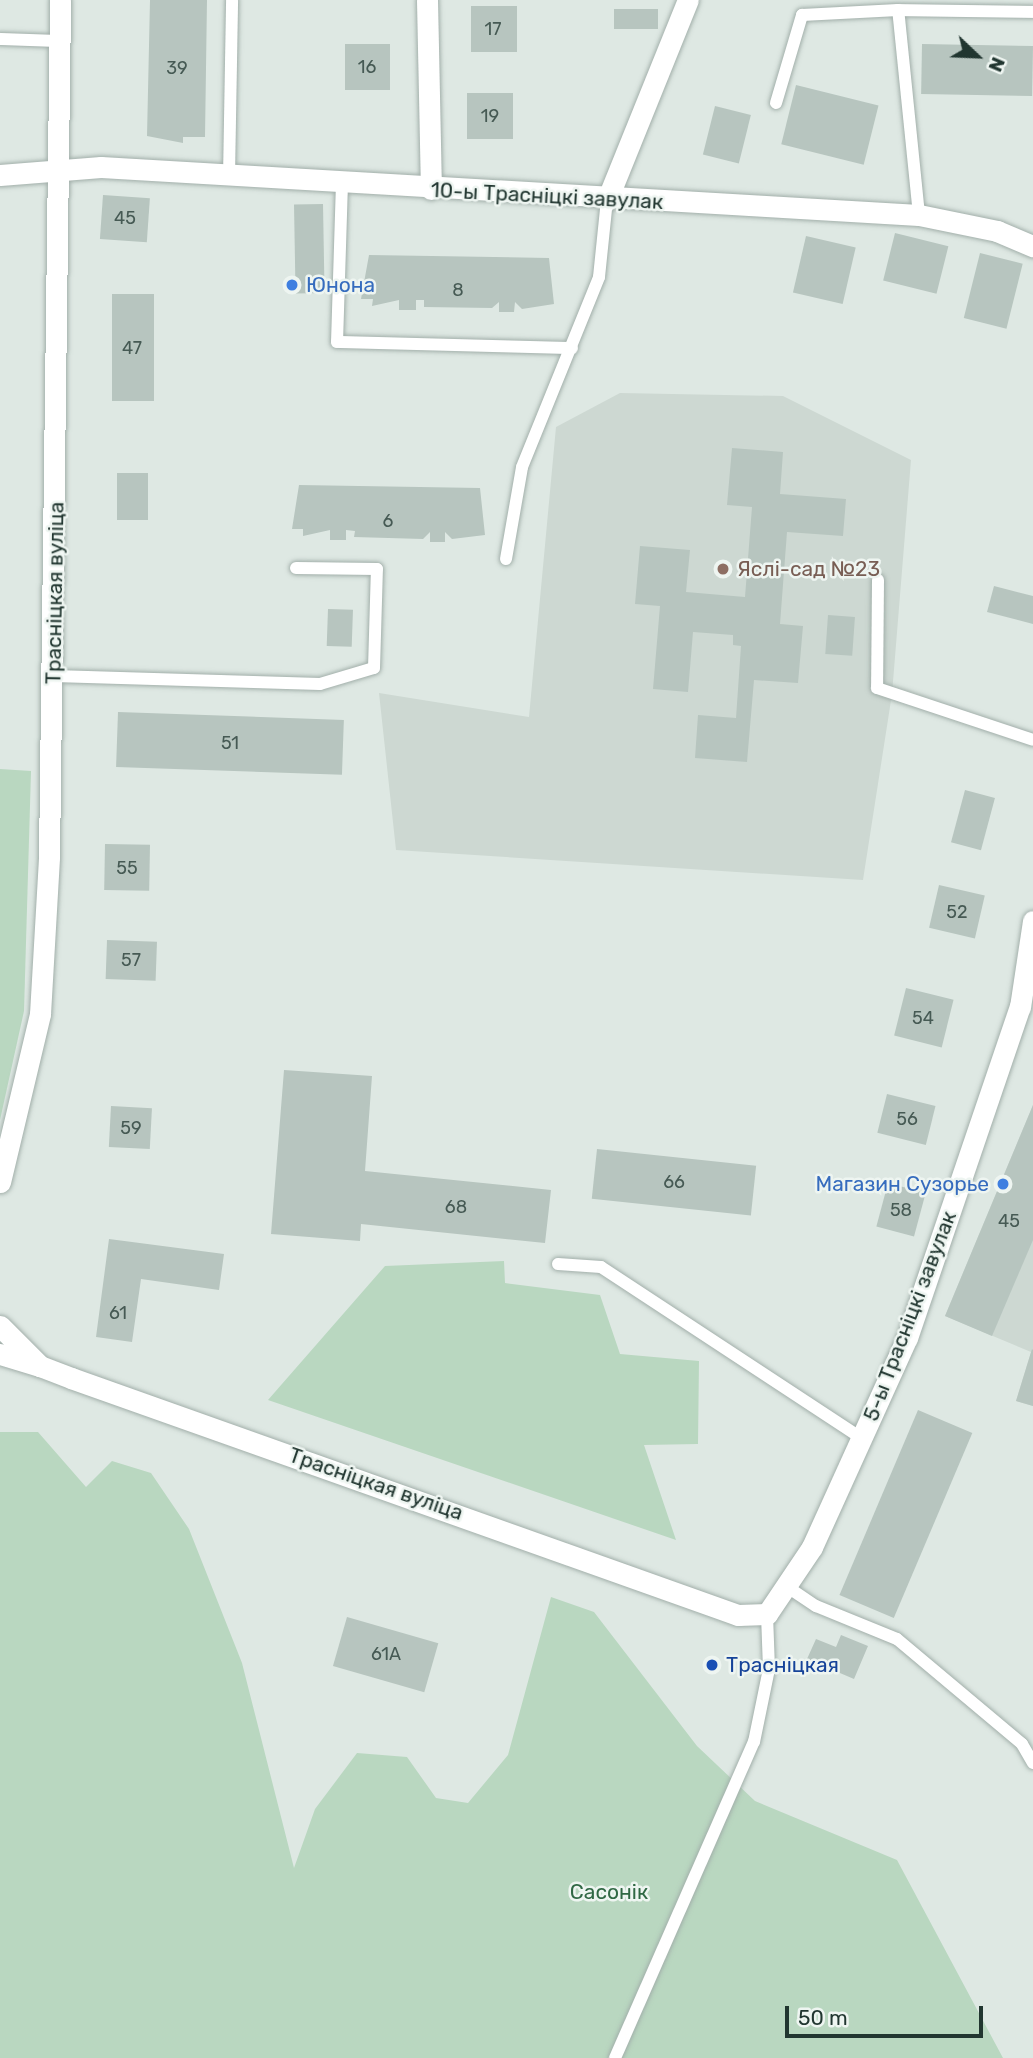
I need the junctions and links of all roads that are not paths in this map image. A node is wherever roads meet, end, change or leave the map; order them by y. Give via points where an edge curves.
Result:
1 (60, 0) edge
2 (232, 0) edge
3 (427, 0) edge
4 (688, 0) edge
5 (898, 10) junction
6 (1033, 12) edge
7 (0, 39) edge
8 (59, 41) junction
9 (776, 103) dead end
10 (0, 175) edge
11 (58, 175) junction
12 (229, 177) junction
13 (342, 183) junction
14 (431, 189) junction
15 (607, 201) junction
16 (919, 215) junction
17 (1033, 246) edge
18 (572, 348) junction
19 (506, 559) dead end
20 (296, 568) dead end
21 (877, 580) dead end
22 (54, 676) junction
23 (1033, 740) edge
24 (1033, 921) edge
25 (1026, 1010) edge
26 (0, 1182) edge
27 (558, 1264) dead end
28 (0, 1326) edge
29 (0, 1354) edge
30 (40, 1366) junction
31 (864, 1440) junction
32 (786, 1586) junction
33 (767, 1614) junction
34 (1033, 1763) edge
35 (615, 2058) edge

1 - 8 street, Трасніцкая вуліца
2 - 12 lane
3 - 14 street
4 - 15 street
5 - 6 lane
5 - 9 lane via 802,15
5 - 16 lane
7 - 8 lane
8 - 11 street, Трасніцкая вуліца
10 - 11 street, 10-ы Трасніцкі завулак
11 - 12 street, 10-ы Трасніцкі завулак via 101,167
11 - 22 street, Трасніцкая вуліца
12 - 13 street, 10-ы Трасніцкі завулак
13 - 14 street, 10-ы Трасніцкі завулак
13 - 18 lane via 337,342
14 - 15 street, 10-ы Трасніцкі завулак
15 - 16 street, 10-ы Трасніцкі завулак
15 - 18 lane via 599,276
16 - 17 street, 10-ы Трасніцкі завулак via 997,231
18 - 19 lane via 522,467
20 - 22 lane via 377,569 374,668 320,684
21 - 23 lane via 877,688
22 - 26 street, Трасніцкая вуліца via 40,1014 26,1096
24 - 25 street, 5-ы Трасніцкі завулак
25 - 31 street, 5-ы Трасніцкі завулак via 907,1338
27 - 31 lane via 601,1268
28 - 30 street, Трасніцкая вуліца
29 - 30 street
30 - 33 street, Трасніцкая вуліца via 738,1615
31 - 32 street, 5-ы Трасніцкі завулак
32 - 33 street, 5-ы Трасніцкі завулак
32 - 34 lane via 816,1606 897,1639 1022,1744
33 - 35 lane via 769,1669 754,1742

